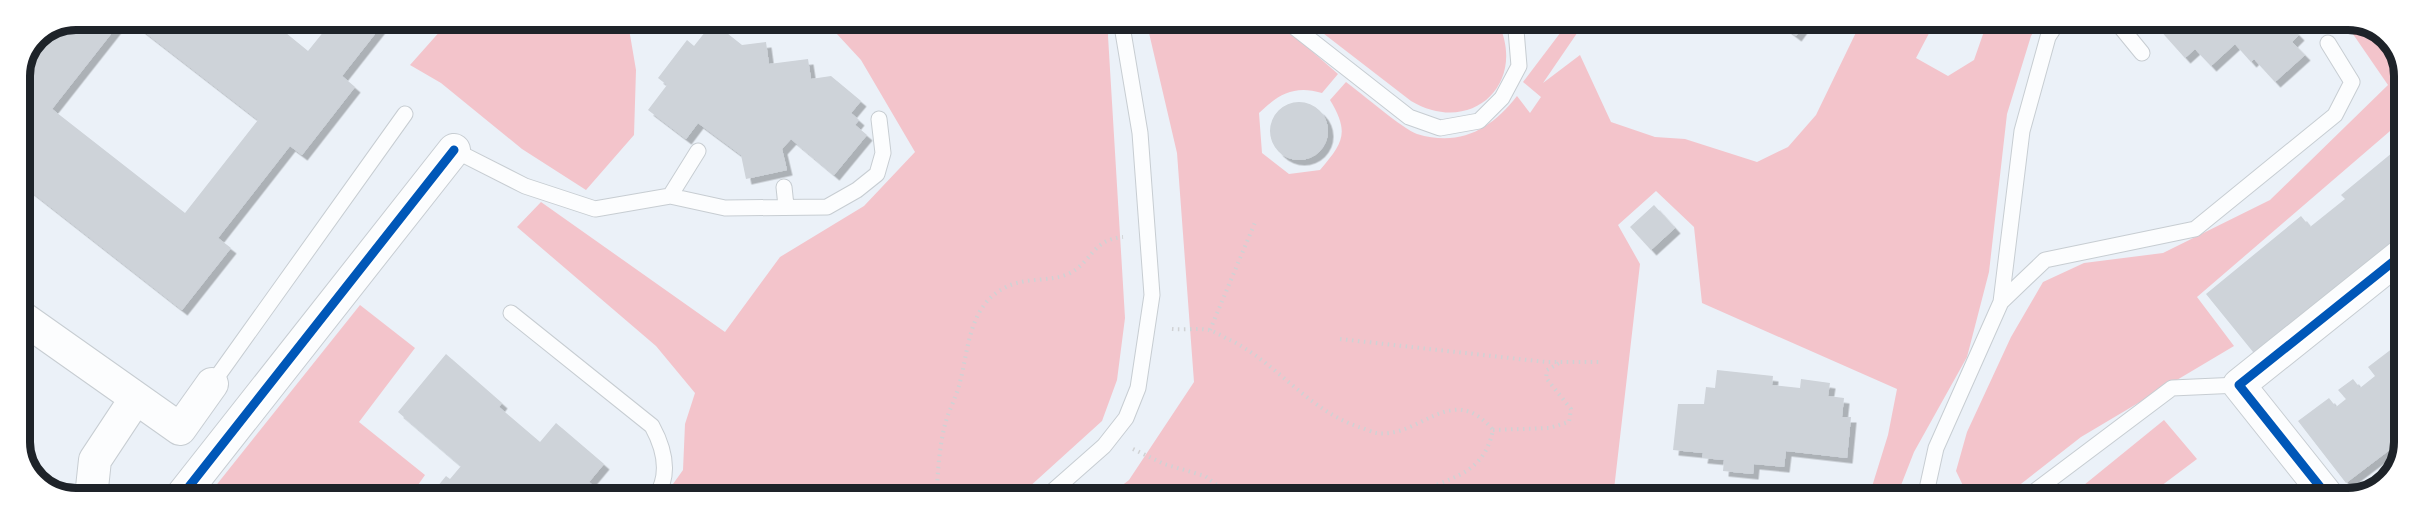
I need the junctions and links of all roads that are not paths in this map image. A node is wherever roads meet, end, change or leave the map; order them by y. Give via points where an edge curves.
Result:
1 (1123, 30) edge
2 (1298, 30) edge
3 (1516, 30) edge
4 (2052, 30) edge
5 (2123, 30) edge
6 (2328, 43) dead end
7 (2142, 53) dead end
8 (405, 114) dead end
9 (879, 119) dead end
10 (454, 150) joint
11 (698, 151) dead end
12 (784, 187) dead end
13 (670, 196) junction
14 (786, 206) junction
15 (2394, 261) edge
16 (2001, 303) junction
17 (511, 313) dead end
18 (30, 323) edge
19 (212, 384) joint
20 (2239, 385) junction
21 (136, 398) junction
22 (92, 488) edge
23 (188, 488) edge
24 (661, 488) edge
25 (1056, 488) edge
26 (1927, 488) edge
27 (2039, 488) edge
28 (2321, 488) edge

1 - 25 lane via 1140,133 1152,295 1148,328 1138,388 1126,418 1104,446
2 - 3 lane via 1409,117 1440,128 1479,121 1502,98 1519,66
4 - 16 lane via 2022,131
5 - 7 lane
6 - 16 lane via 2352,82 2336,115 2195,229 2045,260
8 - 19 lane
9 - 14 lane via 883,153 877,174 827,207
10 - 13 lane via 525,186 595,208
10 - 23 street
11 - 13 lane
12 - 14 lane
13 - 14 lane via 725,208
15 - 20 street
16 - 26 lane via 1936,448
17 - 24 lane via 652,426 663,445
18 - 21 street
19 - 21 street via 180,429
20 - 27 lane via 2172,388
20 - 28 street
21 - 22 street via 95,460

